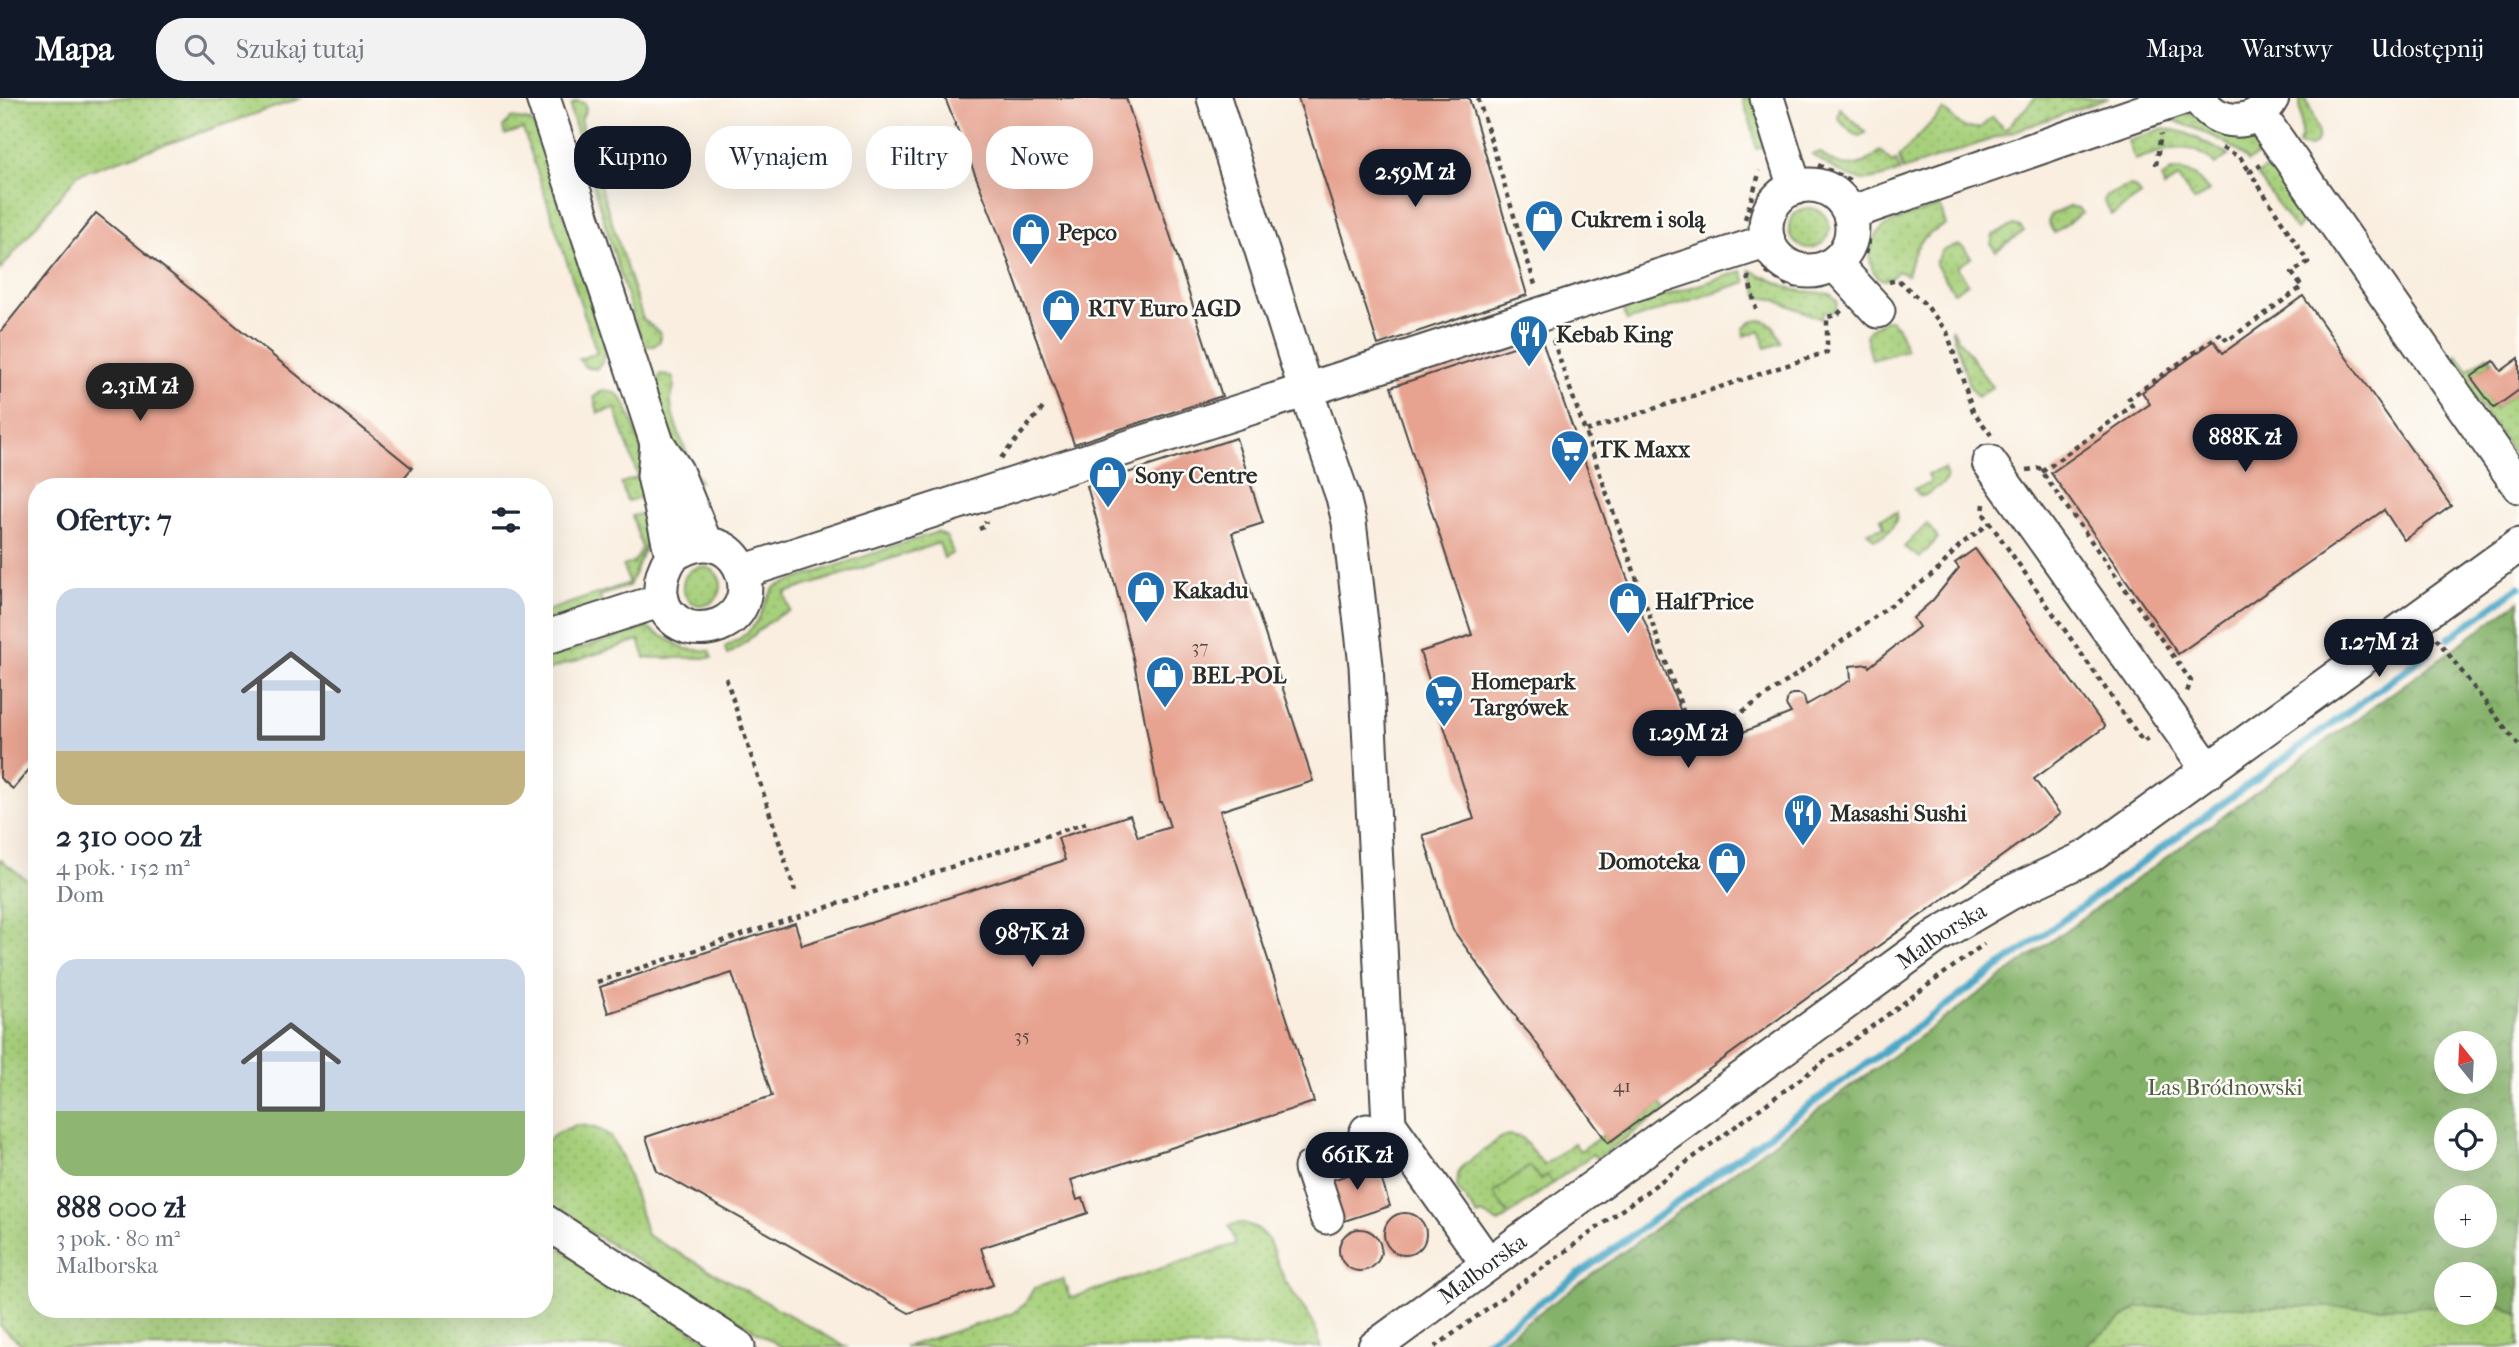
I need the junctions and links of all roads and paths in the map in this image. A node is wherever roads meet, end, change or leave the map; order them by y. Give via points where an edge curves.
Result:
1 (543, 98) edge
2 (1214, 98) edge
3 (1478, 98) edge
4 (1767, 98) edge
5 (2183, 98) edge
6 (2199, 98) edge
7 (2265, 106) edge
8 (2162, 126) dead end
9 (2283, 149) junction
10 (2157, 165) dead end
11 (1795, 188) junction
12 (1850, 213) junction
13 (1768, 241) junction
14 (1835, 264) junction
15 (1746, 271) dead end
16 (1843, 305) dead end
17 (1756, 309) dead end
18 (1878, 312) dead end
19 (1544, 314) junction
20 (1307, 391) junction
21 (1043, 408) dead end
22 (1586, 431) junction
23 (657, 443) junction
24 (1989, 462) dead end
25 (995, 466) dead end
26 (2042, 472) dead end
27 (2519, 486) edge
28 (1990, 523) dead end
29 (705, 543) junction
30 (2519, 545) edge
31 (672, 556) junction
32 (743, 572) junction
33 (662, 600) junction
34 (2419, 616) junction
35 (553, 635) edge
36 (726, 678) dead end
37 (2519, 746) edge
38 (2209, 771) junction
39 (1086, 823) dead end
40 (795, 891) dead end
41 (1990, 938) dead end
42 (597, 982) dead end
43 (1367, 1131) dead end
44 (1327, 1217) dead end
45 (553, 1227) edge
46 (1488, 1264) junction
47 (738, 1347) edge
48 (1375, 1347) edge
49 (1435, 1347) edge

1 - 23 street
2 - 20 street
3 - 19 path
4 - 11 street
5 - 12 street
6 - 7 street via 2210,111 2230,120 2245,120
7 - 9 street
8 - 10 path
9 - 26 path via 2250,172 2308,262 2292,273 2302,287 2227,341 2222,333 2127,400 2132,407
9 - 27 street
11 - 12 street via 1819,186 1833,192
11 - 13 street via 1770,211
12 - 14 street via 1850,243
13 - 14 street via 1784,264 1798,270 1820,270
13 - 19 street
14 - 18 street
15 - 17 path
16 - 22 path via 1837,315 1827,317 1827,352
19 - 20 street
19 - 22 path
20 - 32 street
20 - 46 street via 1349,522 1366,665 1389,1124
21 - 25 path
22 - 28 path via 1690,731 1739,714 1789,680 1936,572 1960,545
23 - 29 street via 676,471
23 - 31 street via 654,476
24 - 38 street
29 - 31 street via 687,545
29 - 32 street via 728,552
30 - 34 street, Malborska
31 - 33 street via 660,581
32 - 33 street via 744,596 737,611 727,622 710,628 685,626 667,612
33 - 35 street
34 - 37 path
34 - 38 street, Malborska
36 - 40 path
38 - 46 street, Malborska via 2090,856 2010,893 1938,935
39 - 42 path
41 - 49 path
43 - 44 street via 1359,1153 1311,1168
45 - 47 street
46 - 48 street, Malborska

